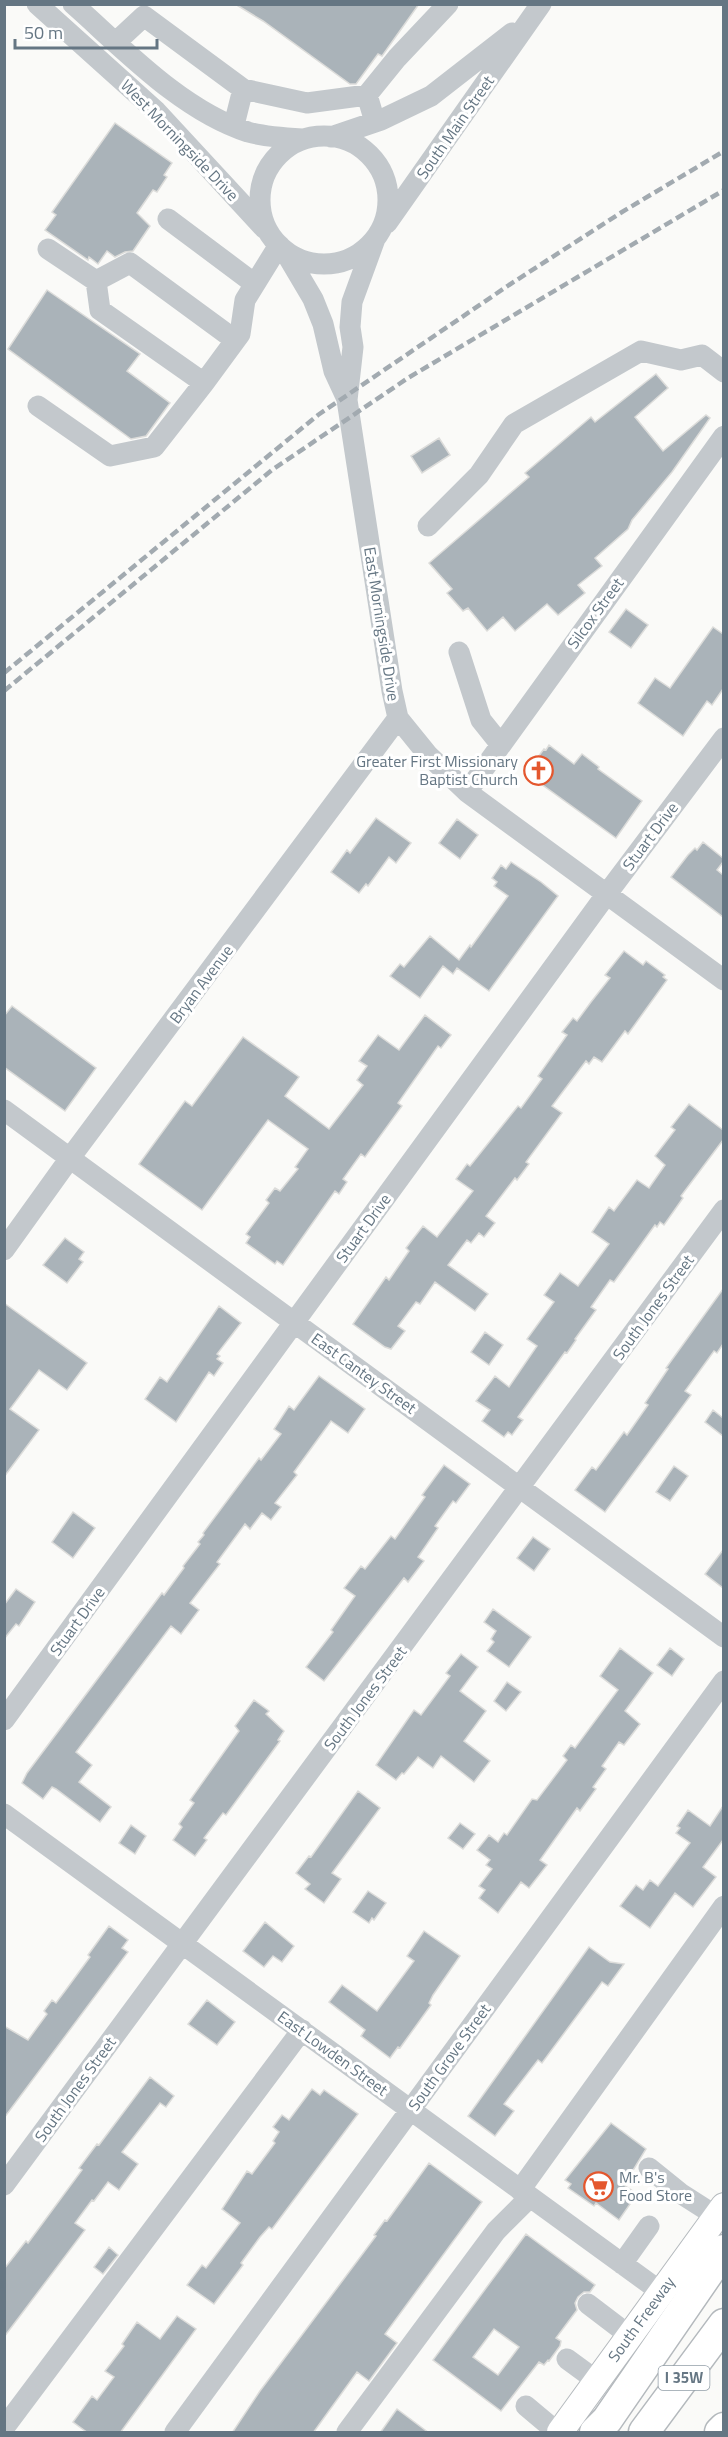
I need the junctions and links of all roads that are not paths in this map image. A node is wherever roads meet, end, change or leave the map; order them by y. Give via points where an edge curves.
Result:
1 (37, 4) edge
2 (73, 4) edge
3 (448, 4) edge
4 (536, 11) edge
5 (116, 42) junction
6 (243, 89) junction
7 (367, 95) junction
8 (375, 122) junction
9 (234, 125) junction
10 (331, 137) junction
11 (303, 139) junction
12 (168, 219) dead end
13 (377, 238) junction
14 (276, 241) junction
15 (48, 249) dead end
16 (96, 281) junction
17 (255, 284) junction
18 (235, 340) junction
19 (723, 372) edge
20 (204, 383) junction
21 (347, 400) junction
22 (38, 406) dead end
23 (723, 435) edge
24 (428, 526) dead end
25 (459, 652) dead end
26 (398, 718) junction
27 (723, 738) edge
28 (501, 745) junction
29 (467, 792) junction
30 (606, 895) junction
31 (723, 980) edge
32 (4, 1110) edge
33 (70, 1158) junction
34 (723, 1210) edge
35 (4, 1250) edge
36 (295, 1322) junction
37 (520, 1488) junction
38 (723, 1637) edge
39 (723, 1681) edge
40 (4, 1720) edge
41 (4, 1814) edge
42 (723, 1906) edge
43 (182, 1943) junction
44 (302, 2030) junction
45 (411, 2110) junction
46 (649, 2168) dead end
47 (4, 2185) edge
48 (525, 2193) junction
49 (720, 2211) edge
50 (649, 2226) dead end
51 (723, 2250) edge
52 (622, 2264) junction
53 (661, 2292) junction
54 (588, 2304) dead end
55 (723, 2324) edge
56 (630, 2336) junction
57 (567, 2359) dead end
58 (597, 2381) junction
59 (526, 2406) dead end
60 (4, 2428) edge
61 (723, 2428) edge
62 (175, 2433) edge
63 (348, 2433) edge
64 (558, 2433) edge
65 (595, 2433) edge
66 (644, 2433) edge
67 (720, 2433) edge

1 - 14 street, West Morningside Drive via 156,111
2 - 5 street, West Morningside Drive
3 - 7 street
4 - 8 street, South Main Street via 431,96
4 - 13 street, South Main Street
5 - 6 street via 144,16
5 - 9 street, West Morningside Drive via 178,96
6 - 7 street via 307,103
6 - 9 street
7 - 8 street
8 - 10 street, South Main Street
9 - 11 street, West Morningside Drive via 269,137
10 - 11 street
10 - 13 street via 352,142 371,155 384,175 389,199 386,222
11 - 14 street via 282,152 266,172 261,212
12 - 17 street
13 - 14 street via 356,256 336,264 313,263 292,256
13 - 21 street via 352,302 353,346
14 - 17 street
14 - 21 street, West Morningside Drive via 313,299 334,371
15 - 16 street
16 - 18 street via 130,263
16 - 20 street via 100,310
17 - 18 street via 245,300 240,334
18 - 20 street
19 - 24 street via 702,355 681,360 641,351 514,424 479,475
20 - 22 street via 154,447 110,456
21 - 26 street, East Morningside Drive
23 - 28 street, Silcox Street
25 - 28 street via 481,720
26 - 29 street, East Morningside Drive via 428,755
26 - 33 street, Bryan Avenue
27 - 30 street, Stuart Drive
28 - 29 street, Silcox Street
29 - 30 street, East Morningside Drive
30 - 31 street, East Morningside Drive
30 - 36 street, Stuart Drive
32 - 33 street, East Cantey Street
33 - 35 street, Bryan Avenue
33 - 36 street, East Cantey Street
34 - 37 street, South Jones Street
36 - 37 street, East Cantey Street
36 - 40 street, Stuart Drive
37 - 38 street, East Cantey Street
37 - 43 street, South Jones Street
39 - 45 street, South Grove Street
41 - 43 street, East Lowden Street
42 - 48 street
43 - 44 street, East Lowden Street
43 - 47 street, South Jones Street
44 - 45 street, East Lowden Street
44 - 60 street
45 - 48 street, East Lowden Street
45 - 62 street, South Grove Street
46 - 49 street via 680,2193
48 - 52 street, East Lowden Street
48 - 63 street
49 - 53 main road, South Freeway
50 - 52 street
51 - 65 highway
52 - 53 street, East Lowden Street
53 - 56 main road, South Freeway
54 - 56 street
55 - 66 highway, I 35W
56 - 58 main road, South Freeway
57 - 58 street
58 - 64 main road, South Freeway
59 - 64 street
61 - 67 highway

